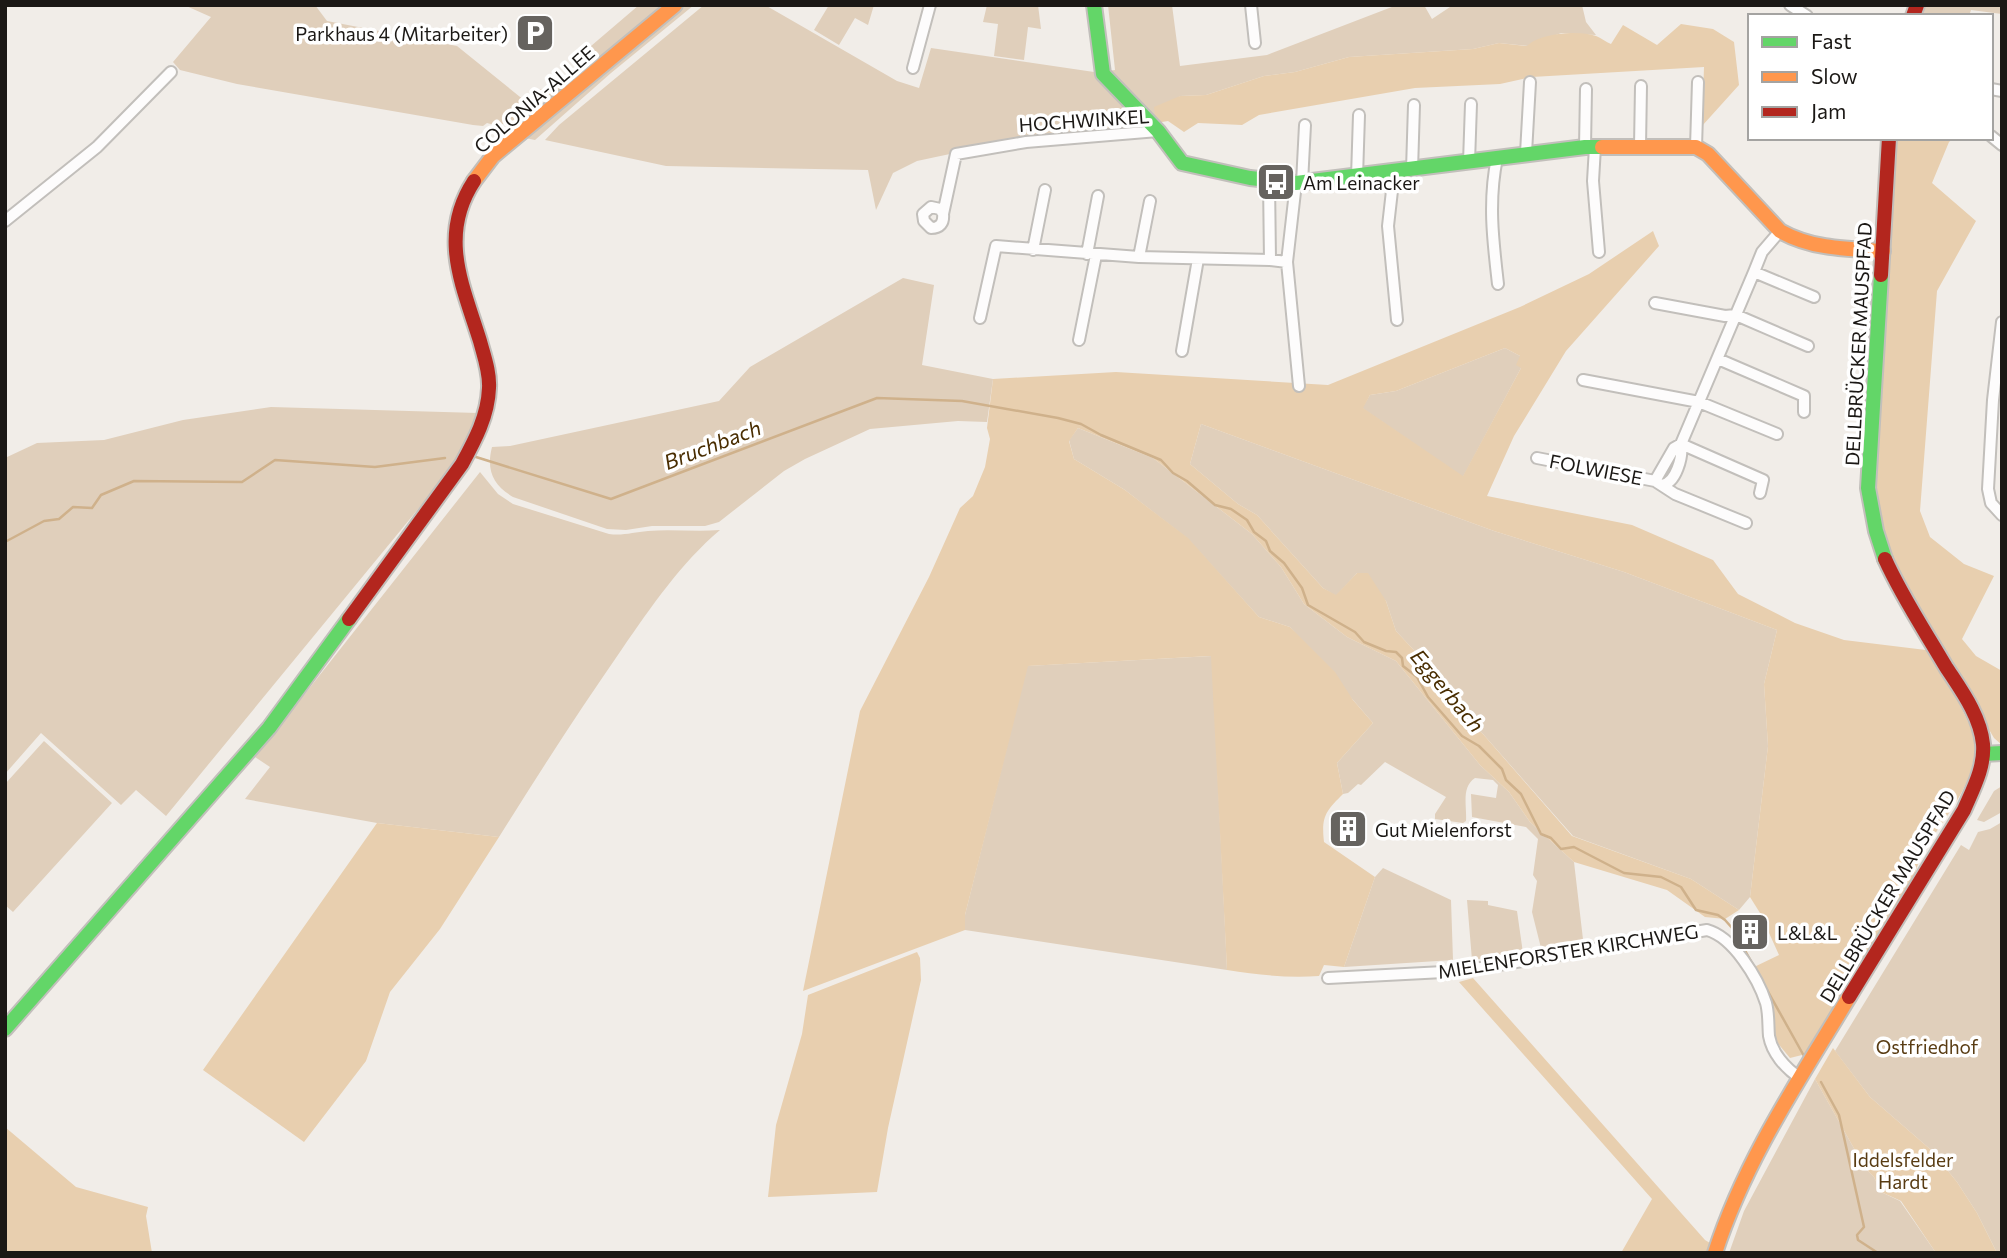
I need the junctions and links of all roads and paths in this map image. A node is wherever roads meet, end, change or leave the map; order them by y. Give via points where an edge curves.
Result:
1 (675, 5) edge
2 (930, 5) edge
3 (1094, 5) edge
4 (1251, 5) edge
5 (1255, 43) dead end
6 (913, 68) dead end
7 (171, 72) dead end
8 (1530, 82) dead end
9 (1698, 82) dead end
10 (1641, 86) dead end
11 (1586, 89) dead end
12 (1471, 104) dead end
13 (1414, 105) dead end
14 (1359, 115) dead end
15 (1305, 125) dead end
16 (1158, 131) junction
17 (1889, 140) edge
18 (1640, 146) junction
19 (1590, 147) junction
20 (1696, 147) junction
21 (1526, 153) junction
22 (1497, 158) junction
23 (1469, 162) junction
24 (1412, 170) junction
25 (1394, 173) junction
26 (1357, 177) junction
27 (1269, 181) junction
28 (1299, 183) junction
29 (1045, 190) dead end
30 (1098, 196) dead end
31 (1150, 201) dead end
32 (943, 214) dead end
33 (5, 221) edge
34 (1780, 232) junction
35 (1033, 250) junction
36 (1883, 251) junction
37 (1599, 252) dead end
38 (1091, 254) junction
39 (1139, 257) junction
40 (1198, 259) junction
41 (1270, 260) junction
42 (1287, 262) junction
43 (1754, 272) junction
44 (1497, 284) dead end
45 (1814, 297) dead end
46 (1655, 303) dead end
47 (1735, 315) junction
48 (980, 318) dead end
49 (1398, 320) dead end
50 (2001, 330) edge
51 (1079, 340) dead end
52 (1808, 346) dead end
53 (1182, 351) dead end
54 (1718, 359) junction
55 (1583, 380) dead end
56 (1299, 386) dead end
57 (1699, 402) junction
58 (1804, 412) dead end
59 (2002, 422) edge
60 (1777, 434) dead end
61 (1992, 443) junction
62 (1681, 444) junction
63 (1537, 458) dead end
64 (1658, 483) junction
65 (1760, 493) dead end
66 (2002, 514) edge
67 (1746, 523) dead end
68 (2002, 752) edge
69 (1983, 754) junction
70 (1328, 978) dead end
71 (5, 1029) edge
72 (1800, 1078) junction
73 (1716, 1253) edge

1 - 71 main road, COLONIA-ALLEE via 493,156 460,207 456,266 488,370 489,388 482,424 462,464 269,728
2 - 6 street
3 - 16 main road via 1103,74
4 - 5 street
7 - 33 street via 97,147
8 - 21 street
9 - 20 street
10 - 18 street
11 - 19 street
12 - 23 street
13 - 24 street
14 - 26 street
15 - 28 street
16 - 27 main road, HOCHWINKEL via 1182,163
16 - 32 street, HOCHWINKEL via 1026,142 956,154
17 - 36 main road, DELLBRÜCKER MAUSPFAD
18 - 19 main road, HOCHWINKEL
18 - 20 main road, HOCHWINKEL
19 - 21 main road, HOCHWINKEL
19 - 37 street
20 - 34 main road via 1708,154
21 - 22 main road, HOCHWINKEL
22 - 23 main road, HOCHWINKEL
22 - 44 street via 1490,218
23 - 24 main road, HOCHWINKEL
24 - 25 main road, HOCHWINKEL
25 - 26 main road, HOCHWINKEL
25 - 49 street via 1388,226
26 - 28 main road, HOCHWINKEL
27 - 28 main road, HOCHWINKEL
27 - 41 street
28 - 42 street
29 - 35 street
30 - 38 street
31 - 39 street
34 - 36 main road via 1811,245
34 - 43 street, FOLWIESE via 1762,252
35 - 38 street
35 - 48 street via 996,246
36 - 69 main road, DELLBRÜCKER MAUSPFAD via 1868,488 1872,516 1897,583 1968,703 1980,731
38 - 39 street
38 - 51 street
39 - 40 street
40 - 41 street
40 - 53 street
41 - 42 street
42 - 56 street
43 - 45 street
43 - 47 street, FOLWIESE
46 - 47 street
47 - 52 street
47 - 54 street, FOLWIESE
50 - 61 street
54 - 57 street, FOLWIESE
54 - 58 street via 1804,396
55 - 57 street
57 - 60 street
57 - 62 street, FOLWIESE
59 - 61 street
61 - 66 street via 1988,489 1991,503
62 - 64 street, FOLWIESE via 1674,448
62 - 65 street via 1763,480
63 - 64 street, FOLWIESE
64 - 67 street, FOLWIESE
68 - 69 main road
69 - 72 main road, DELLBRÜCKER MAUSPFAD via 1979,776 1962,813
70 - 72 street, MIELENFORSTER KIRCHWEG via 1464,971 1707,930 1732,945 1746,966 1766,1002 1773,1050
72 - 73 main road, DELLBRÜCKER MAUSPFAD via 1739,1186

